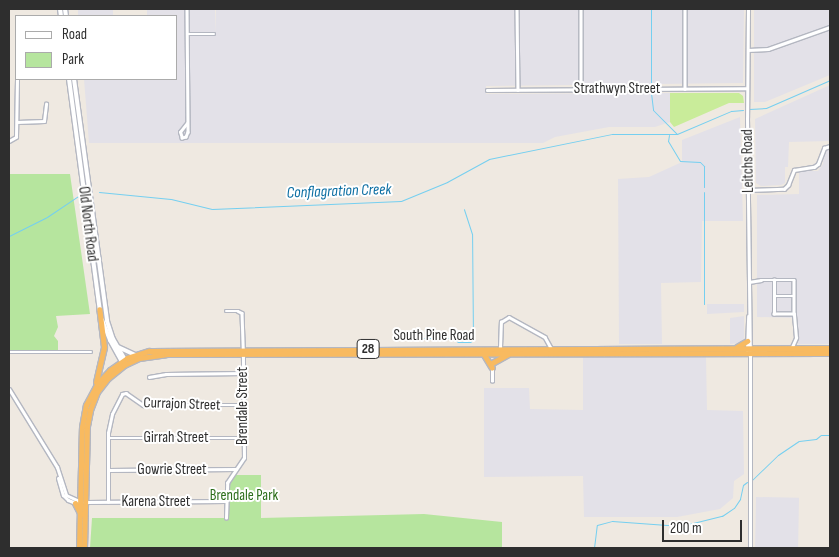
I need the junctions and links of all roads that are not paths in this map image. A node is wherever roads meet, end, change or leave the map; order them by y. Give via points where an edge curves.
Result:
1 (187, 9) edge
2 (517, 9) edge
3 (580, 9) edge
4 (685, 9) edge
5 (748, 9) edge
6 (830, 27) edge
7 (187, 34) junction
8 (214, 34) dead end
9 (748, 50) junction
10 (17, 80) edge
11 (69, 80) edge
12 (74, 80) edge
13 (748, 88) junction
14 (685, 89) junction
15 (487, 90) dead end
16 (518, 90) junction
17 (581, 90) junction
18 (46, 104) dead end
19 (17, 122) junction
20 (187, 123) junction
21 (9, 141) edge
22 (830, 146) edge
23 (748, 190) junction
24 (97, 246) junction
25 (92, 247) junction
26 (774, 280) junction
27 (749, 282) junction
28 (774, 296) junction
29 (794, 296) junction
30 (99, 309) junction
31 (226, 311) dead end
32 (749, 314) junction
33 (794, 314) junction
34 (747, 341) junction
35 (116, 346) junction
36 (500, 348) junction
37 (551, 348) junction
38 (735, 348) junction
39 (791, 348) junction
40 (830, 348) edge
41 (671, 350) junction
42 (243, 351) junction
43 (492, 351) junction
44 (619, 351) junction
45 (749, 351) junction
46 (9, 352) edge
47 (91, 352) dead end
48 (830, 353) edge
49 (135, 354) junction
50 (483, 354) junction
51 (508, 354) junction
52 (124, 362) junction
53 (492, 366) junction
54 (243, 373) junction
55 (149, 377) dead end
56 (492, 381) dead end
57 (9, 389) edge
58 (92, 392) junction
59 (244, 405) junction
60 (108, 438) junction
61 (244, 438) junction
62 (52, 460) junction
63 (236, 469) junction
64 (108, 470) junction
65 (226, 501) junction
66 (84, 502) junction
67 (108, 502) junction
68 (75, 503) junction
69 (81, 515) junction
70 (226, 518) dead end
71 (79, 548) edge
72 (84, 548) edge
73 (750, 548) edge

1 - 7 street
2 - 16 street
3 - 17 street
4 - 14 street
5 - 9 street, Leitchs Road
6 - 9 street via 768,49
7 - 8 street
7 - 20 street
9 - 13 street, Leitchs Road
10 - 19 street
11 - 25 main road, Old North Road
12 - 24 main road, Old North Road
13 - 14 street, Strathwyn Street
13 - 23 street, Leitchs Road
14 - 17 street, Strathwyn Street
15 - 16 street, Strathwyn Street
16 - 17 street, Strathwyn Street
18 - 19 street via 44,121
19 - 21 street via 16,139
20 - 20 street via 187,135 182,138 180,132
22 - 23 street via 822,150 814,167 794,170 784,189
23 - 27 street, Leitchs Road
24 - 25 street
24 - 35 main road, Old North Road via 107,321
25 - 30 main road, Old North Road
26 - 27 street
26 - 28 street
26 - 29 street via 794,280
27 - 32 street, Leitchs Road
28 - 29 street
28 - 33 street via 774,314
29 - 33 street
30 - 52 main road, Old North Road via 107,335
30 - 58 highway via 103,355
31 - 42 street, Brendale Street via 242,313
32 - 34 street, Leitchs Road
32 - 45 street, Leitchs Road
33 - 39 street via 796,338
34 - 38 highway
34 - 45 street, Leitchs Road
35 - 49 main road
35 - 52 main road, Old North Road
36 - 37 highway, South Pine Road / 28
36 - 37 street via 501,322 509,318 546,337
36 - 43 highway, South Pine Road / 28
37 - 44 highway, South Pine Road / 28
38 - 41 highway, South Pine Road / 28
38 - 45 highway, South Pine Road / 28
39 - 40 highway, South Pine Road / 28
39 - 45 highway, South Pine Road / 28
41 - 44 highway, South Pine Road / 28
41 - 45 highway, South Pine Road / 28
42 - 43 highway, South Pine Road / 28
42 - 49 highway, South Pine Road / 28 via 165,349
42 - 50 highway, South Pine Road / 28
42 - 52 highway, South Pine Road / 28 via 159,354
42 - 54 street, Brendale Street
43 - 50 highway, South Pine Road / 28
43 - 51 highway, South Pine Road / 28
43 - 53 street
44 - 51 highway, South Pine Road / 28
45 - 48 highway, South Pine Road / 28
45 - 73 street, Leitchs Road
46 - 47 street
49 - 52 highway, South Pine Road / 28
50 - 53 highway
51 - 53 highway
52 - 58 highway, South Pine Road / 28 via 107,373
52 - 66 highway, South Pine Road / 28 via 102,385 90,410
53 - 56 street
54 - 55 street
54 - 59 street, Brendale Street
57 - 62 street
58 - 66 highway, South Pine Road / 28 via 82,427
59 - 60 street, Currajon Street via 143,405 124,393 112,414
59 - 61 street, Brendale Street
60 - 61 street, Girrah Street
60 - 64 street
61 - 63 street, Brendale Street via 244,458
62 - 66 street via 66,495
62 - 68 street via 64,495
63 - 64 street, Gowrie Street
63 - 65 street, Brendale Street via 227,483
64 - 67 street
65 - 67 street, Karena Street
65 - 70 street, Brendale Street
66 - 67 street, Karena Street
66 - 68 street
66 - 69 highway, South Pine Road / 28
66 - 72 highway, South Pine Road / 28
68 - 69 highway
69 - 71 highway, South Pine Road / 28

